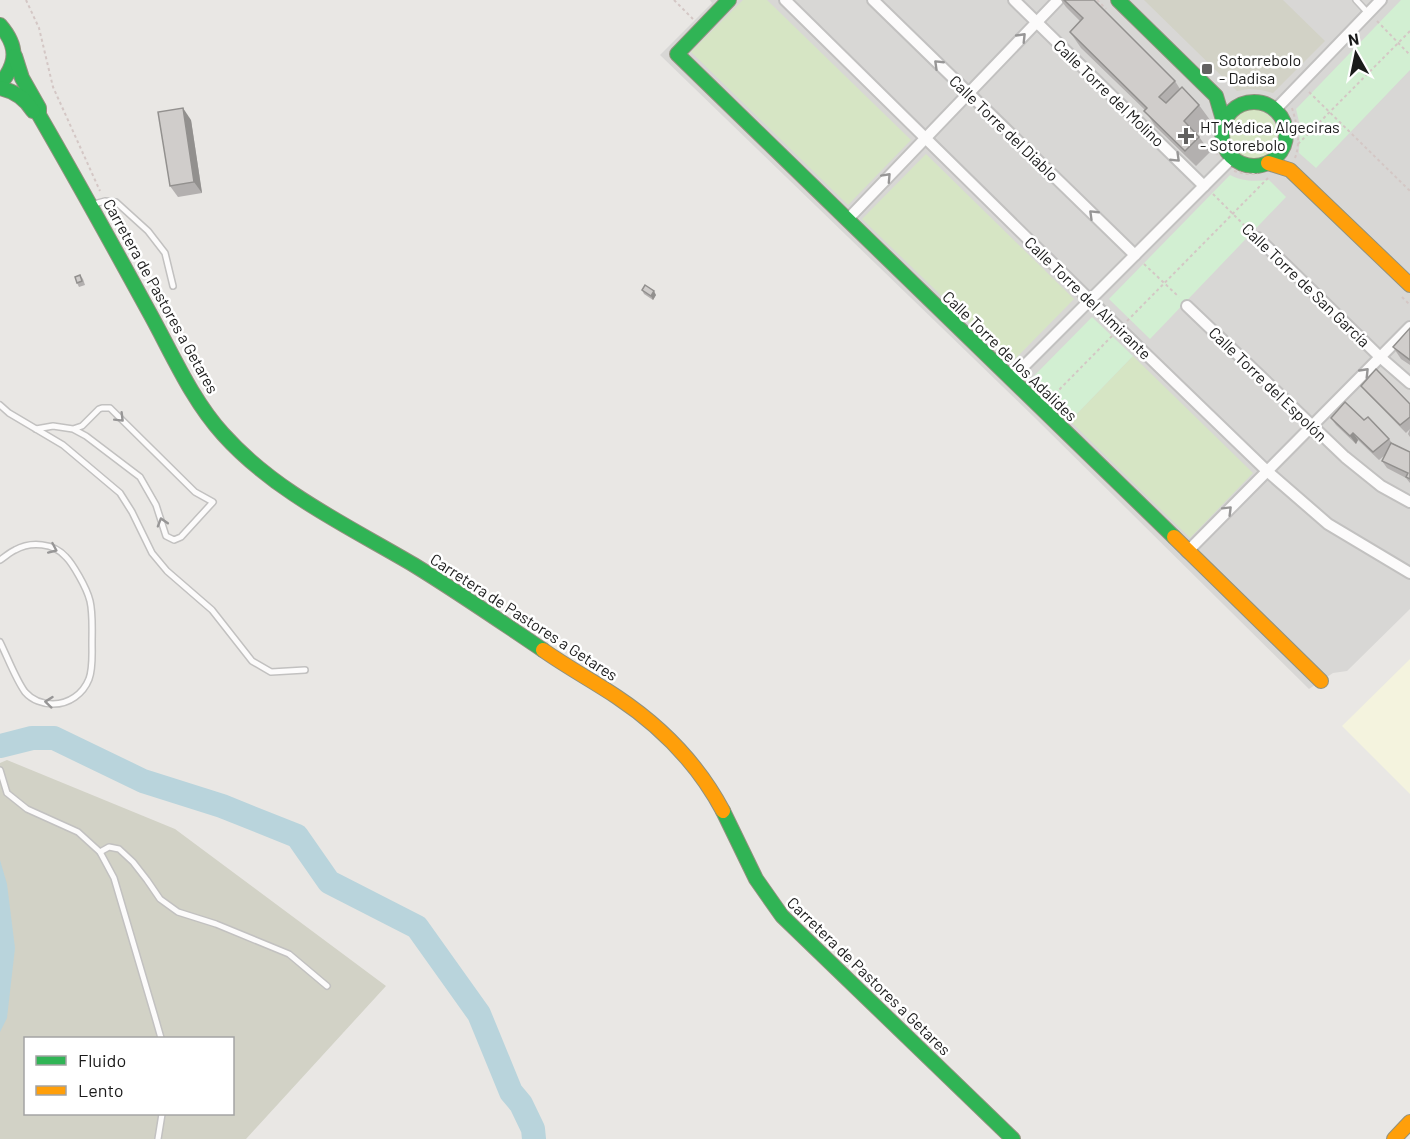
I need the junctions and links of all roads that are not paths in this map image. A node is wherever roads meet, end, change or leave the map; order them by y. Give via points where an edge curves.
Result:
1 (729, 0) edge
2 (784, 0) edge
3 (873, 0) edge
4 (1014, 0) edge
5 (1058, 0) edge
6 (1118, 0) edge
7 (1356, 0) edge
8 (1381, 0) edge
9 (1368, 13) junction
10 (0, 17) edge
11 (1036, 22) junction
12 (4, 29) edge
13 (15, 56) junction
14 (0, 86) edge
15 (968, 93) junction
16 (1216, 96) junction
17 (1246, 103) junction
18 (1279, 105) junction
19 (39, 115) junction
20 (1218, 126) junction
21 (924, 138) junction
22 (1229, 161) junction
23 (1277, 168) junction
24 (1204, 186) junction
25 (91, 205) junction
26 (846, 220) junction
27 (1258, 238) road end
28 (1135, 255) junction
29 (173, 286) dead end
30 (1405, 290) edge
31 (1090, 300) junction
32 (1187, 306) road end
33 (1410, 327) edge
34 (1380, 357) junction
35 (1011, 379) junction
36 (1410, 383) edge
37 (0, 405) edge
38 (1312, 426) junction
39 (36, 429) junction
40 (73, 429) junction
41 (1267, 471) junction
42 (1410, 502) edge
43 (1187, 552) junction
44 (0, 560) edge
45 (1410, 573) edge
46 (0, 642) edge
47 (305, 670) dead end
48 (1321, 681) dead end
49 (0, 770) edge
50 (100, 852) junction
51 (327, 986) dead end
52 (160, 1037) edge
53 (162, 1115) edge
54 (158, 1139) edge
55 (1013, 1139) edge

1 - 26 main road, Calle Torre de los Adalides via 677,54
2 - 21 street, Calle Torre del Almirante
15 -> 3 street, Calle Torre del Diablo
4 - 11 street, Calle Torre del Molino
5 - 11 street
6 - 16 main road
7 - 9 lane
8 - 9 street
9 - 18 street
10 - 12 main road, Carretera de Pastores a Getares
15 -> 11 street
11 -> 24 street, Calle Torre del Molino
12 - 13 main road, Carretera de Pastores a Getares
13 - 14 main road
13 - 19 main road, Carretera de Pastores a Getares
14 - 19 main road, Carretera de Pastores a Getares via 27,100
15 - 21 street
28 -> 15 street, Calle Torre del Diablo
16 - 17 main road
16 - 20 main road via 1220,106
17 - 18 main road
17 - 20 main road via 1232,110
18 - 23 main road via 1286,140 1291,145
19 - 25 main road, Carretera de Pastores a Getares
20 - 22 main road
26 -> 21 street
21 - 31 street, Calle Torre del Almirante
22 - 23 main road
22 - 24 street
23 - 30 main road
24 - 28 street
25 - 29 lane via 116,202 148,231 165,253
25 - 55 main road, Carretera de Pastores a Getares via 186,379 223,434 276,482 306,503 485,609 662,732 710,787 756,879 782,916
26 - 35 main road, Calle Torre de los Adalides
27 - 34 street, Calle Torre de San García
28 - 31 street
31 - 35 street
31 - 41 street, Calle Torre del Almirante
32 - 38 street, Calle Torre del Espolón
33 - 34 street
34 - 36 street, Calle Torre de San García
38 -> 34 street
35 - 43 main road, Calle Torre de los Adalides
37 - 39 lane
38 - 41 street
38 - 42 street, Calle Torre del Espolón via 1381,486
39 - 40 lane
39 - 47 lane via 63,445 120,493 152,553 212,610 252,661 272,672
40 -> 40 lane via 82,426 99,409 110,408 195,492 213,501 179,539 171,540 140,477
43 -> 41 street
41 - 45 street, Calle Torre del Almirante via 1328,524
43 - 48 main road, Calle Torre de los Adalides
44 -> 46 lane via 16,549 41,545 54,548 73,565 90,601 92,667 88,680 81,692 64,703 33,699 25,692
49 - 50 lane via 7,793 27,809 78,832
50 - 51 lane via 109,847 119,849 159,899 178,912 289,954
50 - 52 lane via 114,878
53 - 54 lane

